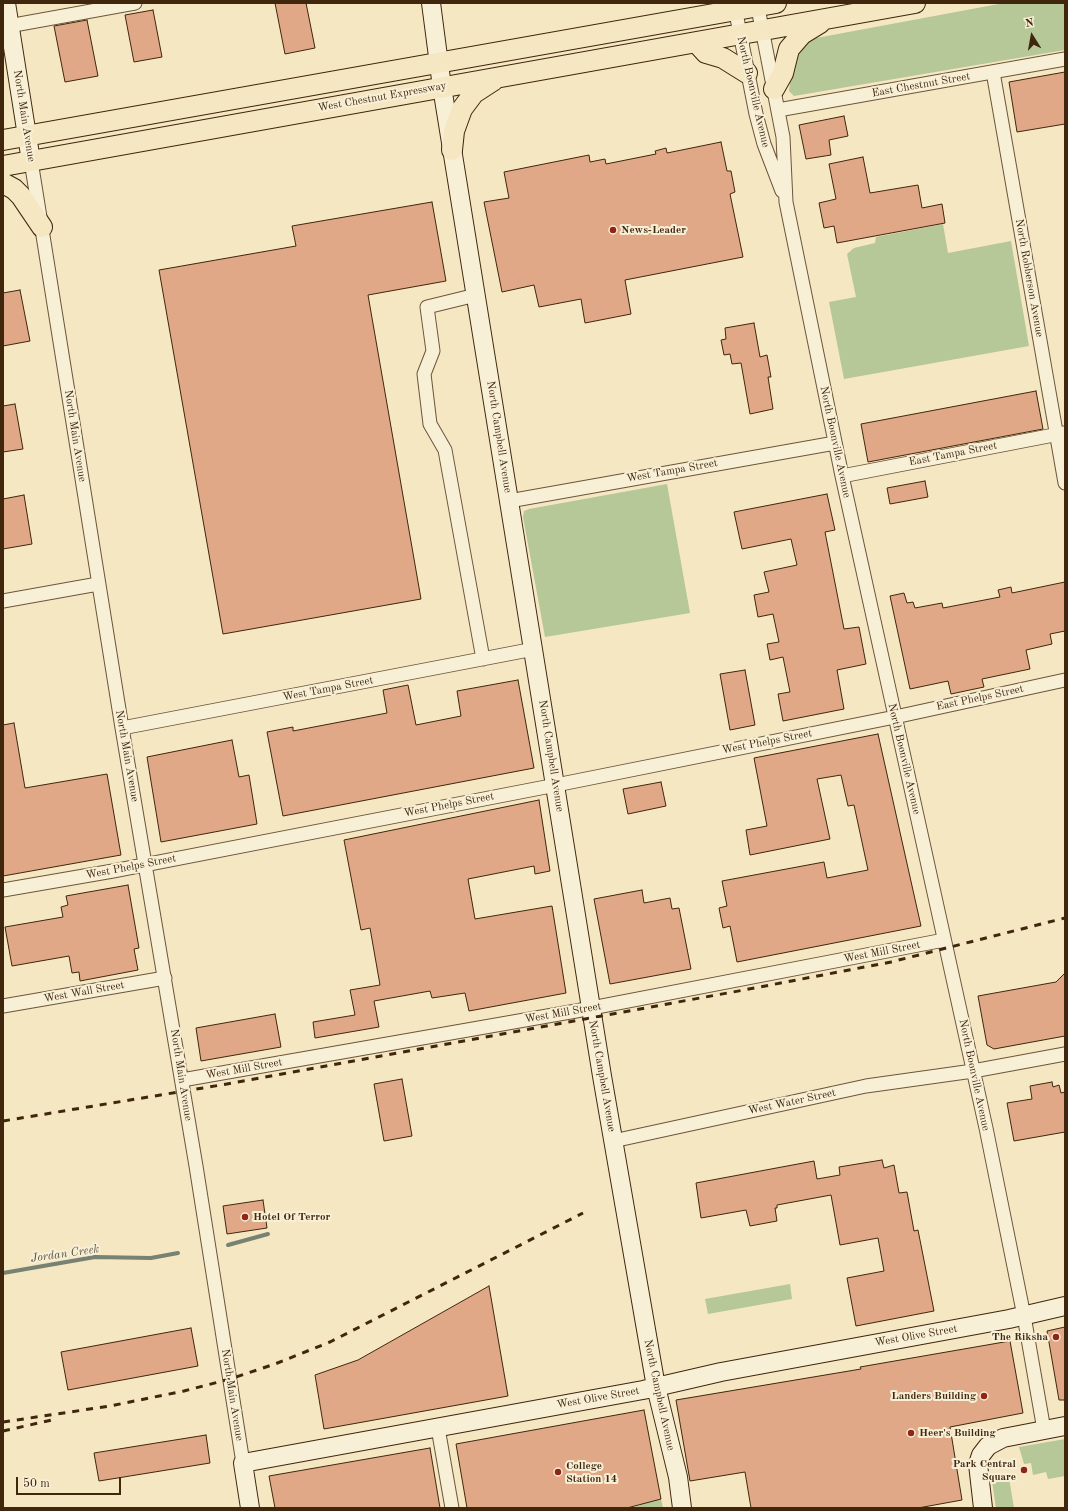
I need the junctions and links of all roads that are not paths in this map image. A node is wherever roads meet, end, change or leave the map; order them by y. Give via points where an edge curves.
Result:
1 (6, 3) edge
2 (135, 3) edge
3 (431, 3) edge
4 (915, 3) edge
5 (763, 4) edge
6 (735, 7) edge
7 (828, 18) junction
8 (6, 26) edge
9 (762, 30) junction
10 (740, 34) junction
11 (696, 42) junction
12 (1065, 59) edge
13 (438, 63) junction
14 (993, 72) junction
15 (747, 73) junction
16 (501, 76) junction
17 (442, 87) junction
18 (774, 89) junction
19 (778, 110) junction
20 (27, 136) junction
21 (3, 140) edge
22 (452, 150) junction
23 (31, 160) junction
24 (3, 166) edge
25 (3, 183) edge
26 (786, 202) junction
27 (42, 227) junction
28 (476, 295) junction
29 (1061, 433) edge
30 (835, 443) junction
31 (842, 476) junction
32 (1065, 483) edge
33 (509, 501) junction
34 (98, 584) junction
35 (3, 601) edge
36 (534, 649) junction
37 (483, 659) junction
38 (1065, 680) edge
39 (895, 717) junction
40 (122, 728) junction
41 (556, 785) junction
42 (145, 864) junction
43 (3, 890) edge
44 (944, 940) junction
45 (165, 978) junction
46 (3, 1006) edge
47 (591, 1008) junction
48 (1065, 1054) edge
49 (973, 1071) junction
50 (182, 1080) junction
51 (613, 1141) junction
52 (1065, 1306) edge
53 (1024, 1316) junction
54 (656, 1387) junction
55 (1065, 1426) edge
56 (438, 1428) junction
57 (1044, 1430) junction
58 (243, 1463) junction
59 (250, 1508) edge
60 (452, 1508) edge
61 (682, 1508) edge
62 (983, 1508) edge

1 - 8 main road, North Main Avenue
2 - 8 street
3 - 13 main road, North Campbell Avenue
4 - 7 main road, West Chestnut Expressway
5 - 6 main road
5 - 9 street, North Boonville Avenue
6 - 10 street, North Boonville Avenue
6 - 13 main road
7 - 9 main road, West Chestnut Expressway
7 - 18 main road via 802,34 790,49 783,73
8 - 20 main road, North Main Avenue
9 - 10 main road, West Chestnut Expressway
9 - 18 street, North Boonville Avenue
10 - 11 main road, West Chestnut Expressway
10 - 15 street, North Boonville Avenue
11 - 15 main road via 706,53 723,58
11 - 16 main road, West Chestnut Expressway
12 - 14 street, East Chestnut Street
13 - 17 main road, North Campbell Avenue
13 - 20 main road
14 - 19 street, East Chestnut Street
14 - 29 street, North Robberson Avenue
15 - 26 street, North Boonville Avenue via 764,144
16 - 17 main road, West Chestnut Expressway
16 - 22 main road via 482,86 468,100 457,119
17 - 22 main road, North Campbell Avenue
17 - 23 main road, West Chestnut Expressway
18 - 19 street, North Boonville Avenue
19 - 26 street, North Boonville Avenue via 783,137
20 - 21 main road
20 - 23 main road, North Main Avenue
22 - 28 main road, North Campbell Avenue
23 - 24 main road, West Chestnut Expressway
23 - 27 street, North Main Avenue
25 - 27 main road via 21,196
26 - 30 street, North Boonville Avenue
27 - 34 street, North Main Avenue
28 - 33 main road, North Campbell Avenue
28 - 37 street via 427,307 433,351 424,374 430,424 445,450
29 - 31 street, East Tampa Street
29 - 32 street, North Robberson Avenue
30 - 31 street, North Boonville Avenue
30 - 33 street, West Tampa Street
31 - 39 street, North Boonville Avenue
33 - 36 main road, North Campbell Avenue
34 - 35 street
34 - 40 street, North Main Avenue
36 - 37 street, West Tampa Street
36 - 41 main road, North Campbell Avenue
37 - 40 street, West Tampa Street
38 - 39 street, East Phelps Street
39 - 41 street, West Phelps Street
39 - 44 street, North Boonville Avenue
40 - 42 street, North Main Avenue
41 - 42 street, West Phelps Street
41 - 47 main road, North Campbell Avenue
42 - 43 street, West Phelps Street
42 - 45 street, North Main Avenue
44 - 47 street, West Mill Street
44 - 49 street, North Boonville Avenue
45 - 46 street, West Wall Street
45 - 50 street, North Main Avenue
47 - 50 street, West Mill Street
47 - 51 main road, North Campbell Avenue
48 - 49 street, West Water Street
49 - 51 street, West Water Street via 866,1086
49 - 53 street, North Boonville Avenue
50 - 58 street, North Main Avenue
51 - 54 main road, North Campbell Avenue
52 - 53 main road, West Olive Street
53 - 54 main road, West Olive Street via 721,1372
53 - 57 street, North Boonville Avenue
54 - 56 main road, West Olive Street
54 - 61 main road, North Campbell Avenue via 678,1477
55 - 57 main road
56 - 58 main road, West Olive Street
56 - 60 street
57 - 62 main road via 1003,1438 984,1450 979,1459 978,1470
58 - 59 main road, North Main Avenue

